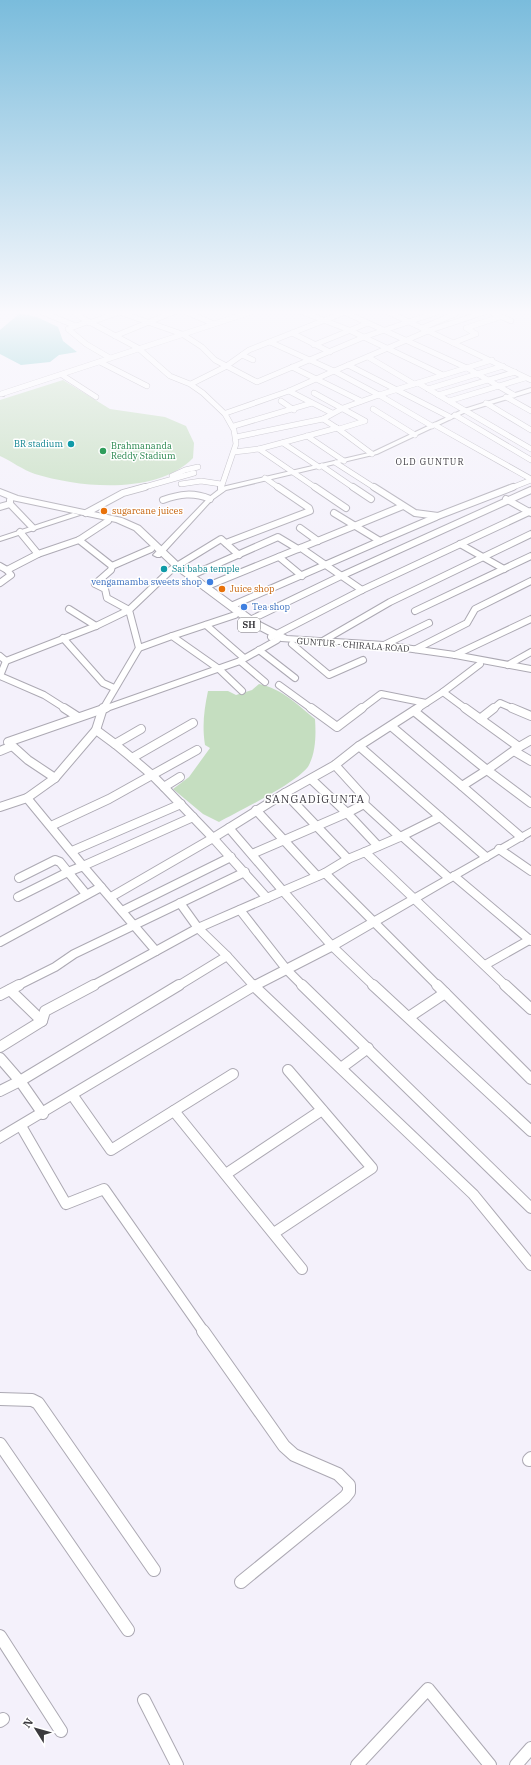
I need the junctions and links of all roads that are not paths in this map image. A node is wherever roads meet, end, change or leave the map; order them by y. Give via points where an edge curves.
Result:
1 (91, 393) edge
2 (203, 393) edge
3 (282, 393) edge
4 (294, 393) edge
5 (314, 393) dead end
6 (345, 393) edge
7 (376, 393) edge
8 (384, 393) edge
9 (403, 393) edge
10 (435, 393) edge
11 (443, 393) edge
12 (472, 393) edge
13 (511, 393) edge
14 (521, 393) edge
15 (379, 395) junction
16 (438, 395) junction
17 (514, 395) junction
18 (96, 397) dead end
19 (506, 397) junction
20 (280, 401) dead end
21 (361, 401) junction
22 (448, 401) junction
23 (312, 403) junction
24 (486, 403) junction
25 (343, 408) junction
26 (373, 409) dead end
27 (294, 410) junction
28 (466, 410) junction
29 (226, 412) junction
30 (531, 412) edge
31 (332, 413) junction
32 (453, 416) junction
33 (323, 418) junction
34 (234, 426) junction
35 (433, 426) junction
36 (338, 429) junction
37 (531, 430) edge
38 (415, 435) junction
39 (307, 436) junction
40 (236, 437) junction
41 (283, 442) junction
42 (259, 449) junction
43 (531, 449) edge
44 (234, 452) junction
45 (372, 454) junction
46 (531, 460) edge
47 (344, 461) junction
48 (336, 463) junction
49 (320, 466) junction
50 (198, 467) dead end
51 (293, 472) junction
52 (194, 473) dead end
53 (265, 478) junction
54 (531, 479) edge
55 (181, 484) dead end
56 (221, 487) junction
57 (142, 488) junction
58 (531, 490) edge
59 (0, 492) edge
60 (496, 493) junction
61 (0, 496) edge
62 (210, 499) junction
63 (371, 499) dead end
64 (163, 500) dead end
65 (508, 500) junction
66 (10, 502) junction
67 (403, 506) junction
68 (0, 507) edge
69 (346, 508) dead end
70 (530, 512) edge
71 (86, 513) junction
72 (334, 513) dead end
73 (76, 516) junction
74 (438, 516) junction
75 (108, 521) junction
76 (356, 526) junction
77 (32, 528) junction
78 (300, 528) dead end
79 (20, 532) junction
80 (531, 534) edge
81 (0, 539) edge
82 (79, 540) junction
83 (318, 541) junction
84 (380, 541) junction
85 (226, 544) junction
86 (460, 544) junction
87 (299, 549) junction
88 (156, 552) junction
89 (38, 554) junction
90 (239, 555) junction
91 (531, 556) edge
92 (279, 557) junction
93 (481, 557) junction
94 (325, 565) junction
95 (0, 566) edge
96 (112, 566) junction
97 (174, 568) junction
98 (504, 569) junction
99 (7, 570) junction
100 (190, 576) junction
101 (302, 576) junction
102 (341, 576) junction
103 (531, 581) edge
104 (0, 583) edge
105 (205, 587) junction
106 (362, 590) junction
107 (69, 609) dead end
108 (129, 610) junction
109 (233, 610) junction
110 (415, 611) dead end
111 (531, 619) edge
112 (250, 620) junction
113 (430, 623) dead end
114 (206, 625) junction
115 (96, 626) junction
116 (172, 636) junction
117 (274, 637) junction
118 (63, 638) junction
119 (321, 642) junction
120 (292, 644) junction
121 (384, 645) junction
122 (139, 648) junction
123 (416, 649) junction
124 (259, 650) junction
125 (531, 652) edge
126 (455, 655) junction
127 (2, 658) edge
128 (242, 659) junction
129 (363, 660) dead end
130 (480, 664) junction
131 (508, 665) junction
132 (219, 669) junction
133 (531, 669) edge
134 (531, 674) edge
135 (0, 676) edge
136 (295, 678) dead end
137 (265, 682) dead end
138 (279, 685) dead end
139 (114, 688) junction
140 (242, 691) dead end
141 (443, 692) junction
142 (426, 703) junction
143 (103, 708) junction
144 (414, 711) junction
145 (531, 716) edge
146 (78, 717) junction
147 (480, 719) junction
148 (193, 723) dead end
149 (391, 726) junction
150 (141, 729) dead end
151 (96, 730) junction
152 (531, 740) edge
153 (115, 744) junction
154 (12, 746) junction
155 (359, 746) junction
156 (516, 749) junction
157 (196, 750) dead end
158 (0, 752) edge
159 (132, 758) junction
160 (531, 761) edge
161 (335, 765) junction
162 (487, 770) junction
163 (152, 775) junction
164 (180, 777) dead end
165 (55, 778) junction
166 (311, 779) junction
167 (462, 786) junction
168 (164, 787) junction
169 (285, 793) junction
170 (27, 798) junction
171 (531, 803) edge
172 (181, 804) junction
173 (364, 804) junction
174 (0, 807) edge
175 (256, 810) junction
176 (347, 813) junction
177 (193, 817) junction
178 (440, 817) junction
179 (51, 826) junction
180 (317, 826) junction
181 (229, 828) junction
182 (531, 831) edge
183 (401, 836) junction
184 (521, 837) junction
185 (213, 838) junction
186 (284, 840) junction
187 (378, 846) junction
188 (499, 849) junction
189 (72, 850) junction
190 (365, 852) junction
191 (252, 854) junction
192 (232, 857) junction
193 (486, 857) junction
194 (348, 860) junction
195 (83, 866) junction
196 (531, 871) edge
197 (68, 872) junction
198 (245, 872) junction
199 (321, 875) junction
200 (451, 877) junction
201 (20, 878) dead end
202 (101, 886) junction
203 (283, 891) junction
204 (86, 894) junction
205 (18, 897) dead end
206 (111, 897) junction
207 (267, 898) junction
208 (415, 898) junction
209 (180, 903) junction
210 (240, 910) junction
211 (122, 912) junction
212 (373, 922) junction
213 (134, 925) junction
214 (198, 928) junction
215 (530, 940) edge
216 (0, 942) edge
217 (332, 946) junction
218 (156, 951) junction
219 (227, 956) junction
220 (485, 965) junction
221 (287, 970) junction
222 (254, 986) junction
223 (10, 990) junction
224 (445, 993) junction
225 (0, 995) edge
226 (531, 1009) edge
227 (409, 1017) junction
228 (42, 1021) junction
229 (0, 1047) edge
230 (368, 1048) junction
231 (0, 1058) edge
232 (341, 1068) junction
233 (288, 1070) dead end
234 (232, 1074) dead end
235 (531, 1078) edge
236 (20, 1081) junction
237 (0, 1091) edge
238 (73, 1096) junction
239 (322, 1110) junction
240 (174, 1111) junction
241 (43, 1114) junction
242 (22, 1126) junction
243 (531, 1131) edge
244 (0, 1138) edge
245 (226, 1174) junction
246 (531, 1208) edge
247 (274, 1233) junction
248 (531, 1265) edge
249 (302, 1268) dead end
250 (0, 1399) edge
251 (0, 1444) edge
252 (154, 1570) dead end
253 (242, 1582) dead end
254 (128, 1630) dead end
255 (0, 1636) edge
256 (144, 1700) dead end
257 (61, 1731) dead end
258 (531, 1748) edge
259 (177, 1765) edge
260 (357, 1765) edge
261 (490, 1765) edge
262 (516, 1765) edge

1 - 18 street
2 - 29 street
3 - 29 street
4 - 23 street
5 - 25 street
6 - 21 street
7 - 15 street
8 - 15 street
9 - 32 street
10 - 16 street
11 - 16 street
12 - 22 street
13 - 17 street
14 - 17 street
15 - 21 street
15 - 35 street
16 - 22 street
17 - 19 street
19 - 24 street
19 - 30 street
20 - 27 street
21 - 25 street
22 - 28 street
23 - 27 street
23 - 31 street
24 - 28 street
24 - 37 street
25 - 31 street
25 - 36 street via 365,421
26 - 38 street
27 - 34 street
28 - 32 street
28 - 43 street
29 - 34 street
31 - 33 street
32 - 35 street
32 - 46 street
33 - 36 street
33 - 40 street
34 - 40 street
35 - 38 street
35 - 54 street
36 - 39 street
36 - 45 street
38 - 45 street
39 - 41 street
39 - 47 street
40 - 44 street
41 - 42 street
41 - 49 street
42 - 44 street
42 - 51 street
44 - 56 street
45 - 47 street
47 - 48 street
48 - 49 street
48 - 67 street
49 - 51 street
49 - 63 street
50 - 57 street via 148,483
51 - 53 street
51 - 69 street
52 - 57 street
53 - 56 street
53 - 85 street via 310,511
54 - 60 street
55 - 56 street via 209,480
56 - 62 street
57 - 71 street via 118,496
58 - 65 street
59 - 71 main road, GUNTUR - CHIRALA ROAD / SH via 15,498
60 - 65 street
60 - 74 street
61 - 66 main road, GUNTUR - CHIRALA ROAD / SH
62 - 64 street via 197,493 185,492
62 - 88 street
65 - 70 street
65 - 102 street
66 - 68 street
66 - 73 main road, GUNTUR - CHIRALA ROAD / SH
66 - 77 street
67 - 74 street via 417,514
67 - 76 street
70 - 86 street
71 - 88 main road, GUNTUR - CHIRALA ROAD / SH via 132,525 146,536
72 - 76 street
73 - 75 main road, GUNTUR - CHIRALA ROAD / SH
73 - 77 street
74 - 84 street
75 - 82 street
75 - 88 main road, GUNTUR - CHIRALA ROAD / SH via 132,530
76 - 83 street
76 - 84 street
77 - 79 street
78 - 83 street
79 - 81 street
79 - 89 street
80 - 93 street
82 - 89 street
82 - 96 street
83 - 87 street
84 - 94 street
85 - 90 street
85 - 97 street via 221,538
86 - 93 street
86 - 106 street
87 - 90 street via 278,537
87 - 92 street
87 - 94 street
88 - 96 street
88 - 97 main road, GUNTUR - CHIRALA ROAD / SH
89 - 99 street
90 - 100 street
91 - 98 street
92 - 101 street
92 - 105 street
93 - 98 street
93 - 119 street via 390,602
94 - 101 street
94 - 102 street
95 - 99 street
96 - 108 street via 111,570 95,584 105,589 107,598
97 - 100 main road, GUNTUR - CHIRALA ROAD / SH
97 - 108 street via 151,584
97 - 109 main road, GUNTUR - CHIRALA ROAD / SH
98 - 110 street
99 - 104 street via 11,575
100 - 105 main road, GUNTUR - CHIRALA ROAD / SH
101 - 109 street
102 - 106 street
102 - 112 street
103 - 123 street via 475,609 467,624
105 - 109 main road, GUNTUR - CHIRALA ROAD / SH
106 - 117 street
107 - 115 street
108 - 115 street
108 - 122 street
109 - 112 main road, GUNTUR - CHIRALA ROAD / SH
109 - 114 street
109 - 117 main road, GUNTUR - CHIRALA ROAD / SH
111 - 126 street
112 - 117 main road, GUNTUR - CHIRALA ROAD / SH
113 - 121 street
114 - 116 street
114 - 128 street
115 - 118 street
116 - 122 street
116 - 132 street
117 - 119 main road, GUNTUR - CHIRALA ROAD / SH
117 - 120 main road, GUNTUR - CHIRALA ROAD / SH
117 - 124 street
118 - 127 street
118 - 139 street via 103,683
119 - 121 main road, GUNTUR - CHIRALA ROAD / SH
120 - 129 street via 329,675
120 - 130 main road, GUNTUR - CHIRALA ROAD / SH via 383,650
121 - 123 main road, GUNTUR - CHIRALA ROAD / SH
122 - 139 street
123 - 126 main road, GUNTUR - CHIRALA ROAD / SH
124 - 128 street
124 - 136 street
125 - 131 street
126 - 131 main road, GUNTUR - CHIRALA ROAD / SH
127 - 135 street
128 - 132 street
128 - 137 street
130 - 134 main road, GUNTUR - CHIRALA ROAD / SH
130 - 141 street
131 - 133 main road, GUNTUR - CHIRALA ROAD / SH
132 - 140 street
132 - 143 street
135 - 146 street via 44,696
138 - 142 street via 338,727 381,694
139 - 143 street
141 - 142 street
141 - 147 street
142 - 144 street
143 - 146 street
143 - 151 street
144 - 149 street
144 - 162 street
145 - 147 street via 500,703
146 - 154 street via 9,740 8,743
147 - 156 street
148 - 159 street
149 - 155 street
149 - 167 street
150 - 153 street
151 - 153 street
151 - 165 street
152 - 156 street
153 - 159 street
154 - 158 street
154 - 165 street
155 - 161 street
155 - 178 street
156 - 160 street
156 - 162 street
157 - 163 street
159 - 163 street
161 - 166 street
161 - 173 street via 365,798
162 - 167 street
162 - 171 street
163 - 168 street
163 - 179 street
164 - 168 street
165 - 170 street
166 - 169 street
166 - 176 street
167 - 184 street
168 - 172 street
169 - 175 street
169 - 180 street
170 - 174 street
170 - 179 street
172 - 177 street
172 - 189 street
173 - 176 street
173 - 183 street
175 - 181 street
175 - 186 street
176 - 180 street
176 - 187 street
177 - 185 street
177 - 195 street
178 - 183 street
178 - 193 street
179 - 189 street
180 - 186 street
180 - 194 street
181 - 185 street
181 - 191 street
182 - 184 street
183 - 187 street
183 - 200 street
184 - 188 street
185 - 192 street
185 - 206 street
186 - 191 street
186 - 199 street
187 - 190 street
188 - 193 street
188 - 196 street
189 - 195 street
190 - 194 street
190 - 208 street
191 - 203 street
192 - 198 street
192 - 211 street
193 - 200 street
194 - 199 street
195 - 197 street
195 - 202 street
197 - 201 street via 55,860
197 - 204 street
197 - 205 street
198 - 207 street
198 - 209 street
199 - 203 street
199 - 212 street
200 - 208 street
200 - 215 street
202 - 204 street
202 - 206 street
203 - 207 street
203 - 217 street
204 - 216 street
206 - 211 street
207 - 210 street
208 - 212 street
208 - 220 street
209 - 213 street
209 - 214 street
210 - 214 street
210 - 221 street
211 - 213 street
212 - 217 street
212 - 224 street
213 - 218 street
213 - 223 street via 74,954 55,967
214 - 218 street
214 - 219 street
215 - 220 street
217 - 221 street
217 - 227 street
218 - 228 street via 45,1011
219 - 222 street
219 - 236 street
220 - 226 street
221 - 222 street
221 - 230 street
222 - 232 street
222 - 238 street
223 - 225 street
223 - 228 street
224 - 227 street
224 - 235 street
227 - 243 street
228 - 229 street
230 - 232 street
230 - 246 street
231 - 236 street
232 - 248 street via 473,1194
233 - 239 street
234 - 240 street
236 - 237 street
236 - 241 street
238 - 240 street via 111,1150
238 - 241 street
239 - 245 street
239 - 247 street via 372,1168
240 - 245 street
241 - 242 street
242 - 244 street
242 - 253 street via 66,1204 104,1189 284,1446 294,1456 338,1474 349,1485 349,1492 345,1497
245 - 247 street
247 - 249 street
250 - 252 street via 32,1400 38,1403
251 - 254 street
255 - 257 street
256 - 259 street
258 - 262 street
260 - 261 street via 428,1689

